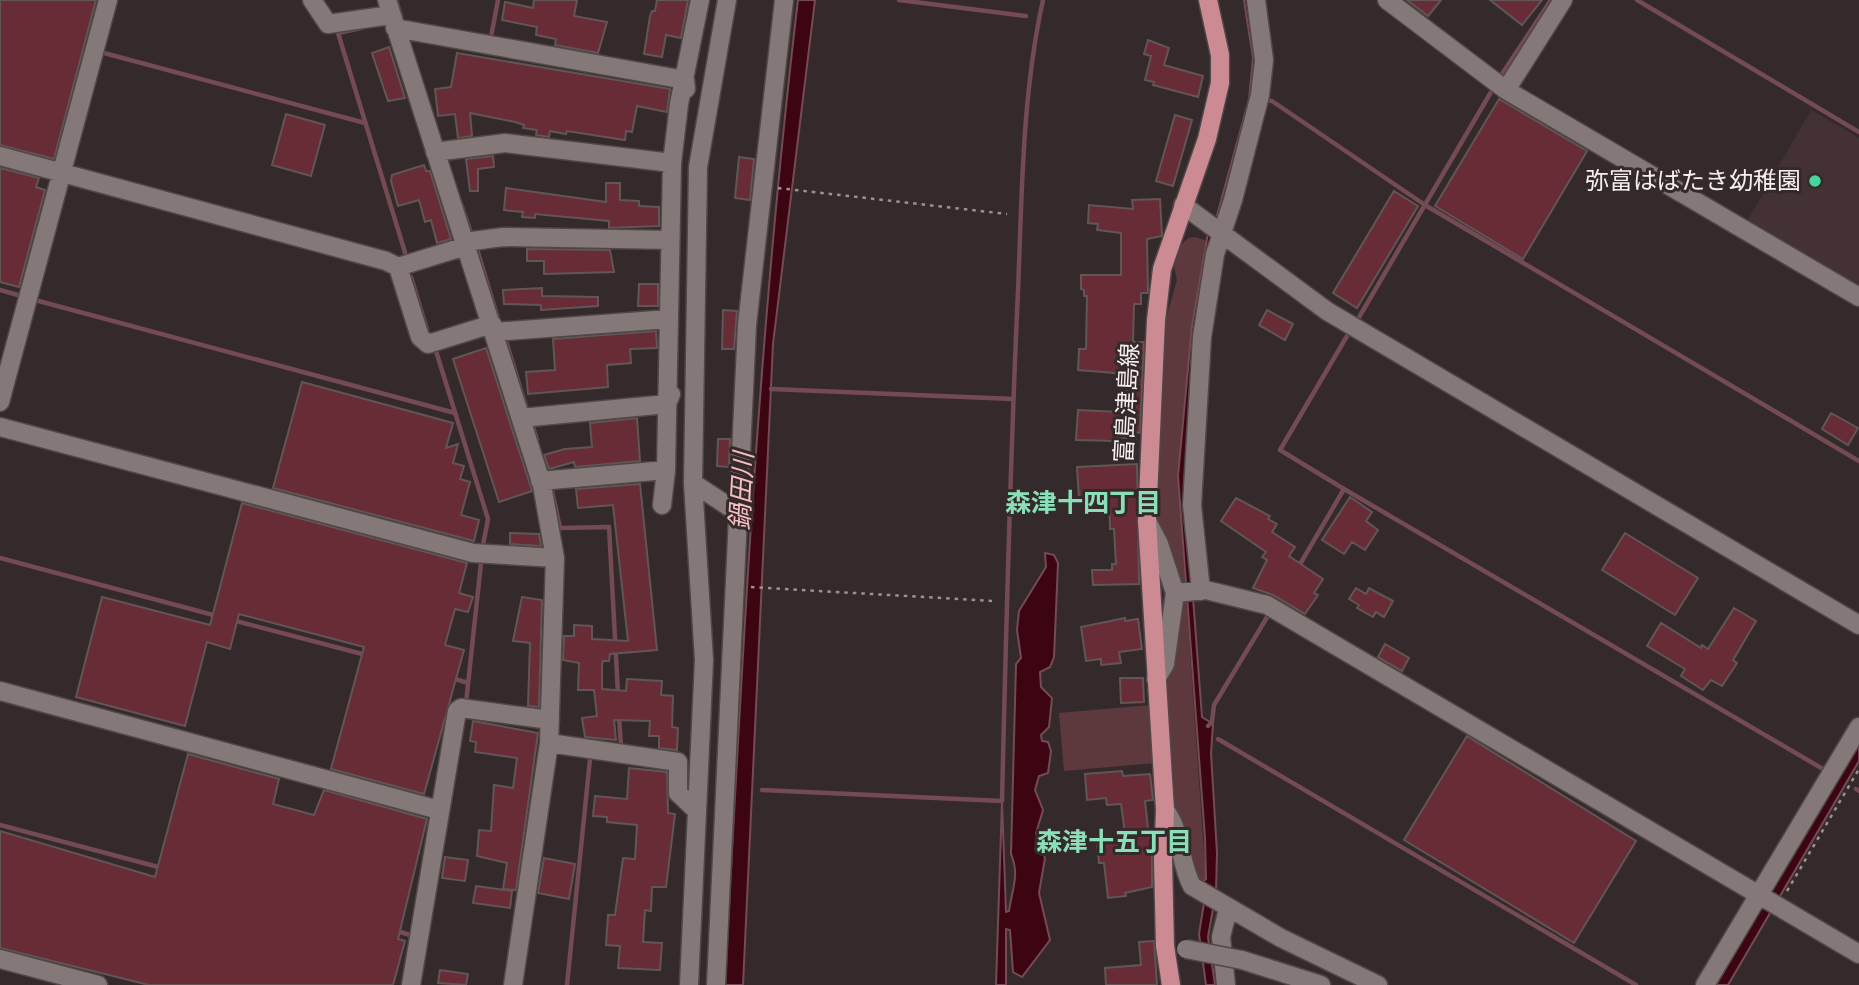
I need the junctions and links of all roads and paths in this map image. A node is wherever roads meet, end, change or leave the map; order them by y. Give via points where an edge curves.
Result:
1 (108, 0) edge
2 (312, 0) edge
3 (700, 0) edge
4 (727, 0) edge
5 (784, 0) edge
6 (1208, 0) edge
7 (1256, 0) edge
8 (1387, 0) edge
9 (1563, 0) edge
10 (391, 14) edge
11 (685, 80) junction
12 (1506, 90) junction
13 (435, 152) junction
14 (0, 156) edge
15 (672, 163) junction
16 (698, 167) junction
17 (61, 173) junction
18 (769, 187) dead end
19 (1183, 205) junction
20 (1007, 214) dead end
21 (1222, 233) junction
22 (670, 240) junction
23 (465, 244) junction
24 (398, 268) junction
25 (1859, 297) edge
26 (695, 318) junction
27 (669, 319) junction
28 (493, 328) junction
29 (0, 402) edge
30 (667, 404) junction
31 (521, 418) junction
32 (0, 427) edge
33 (666, 470) junction
34 (540, 481) junction
35 (693, 482) junction
36 (662, 505) dead end
37 (737, 513) junction
38 (1146, 521) junction
39 (555, 558) junction
40 (765, 588) dead end
41 (1189, 592) junction
42 (992, 601) dead end
43 (1859, 625) edge
44 (1156, 679) junction
45 (0, 691) edge
46 (550, 720) junction
47 (1859, 727) edge
48 (548, 743) junction
49 (1859, 769) edge
50 (439, 810) junction
51 (1165, 810) junction
52 (697, 811) junction
53 (1769, 901) junction
54 (1222, 905) junction
55 (1165, 946) junction
56 (1859, 954) edge
57 (0, 959) edge
58 (688, 984) edge
59 (98, 985) edge
60 (411, 985) edge
61 (513, 985) edge
62 (716, 985) edge
63 (1171, 985) edge
64 (1227, 985) edge
65 (1321, 985) edge
66 (1378, 985) edge
67 (1705, 985) edge

1 - 17 street
2 - 10 street via 328,24
3 - 11 street
4 - 16 street
5 - 37 street via 747,325
6 - 19 main road, 富島津島線 via 1220,55 1220,83 1207,139
7 - 21 street via 1264,60 1260,95
8 - 12 street
9 - 12 street
10 - 11 street
10 - 13 street
11 - 15 street
11 - 16 street via 687,148
12 - 25 street
13 - 15 street via 505,143
13 - 23 street
14 - 17 street
15 - 22 street
16 - 26 street
17 - 24 street
17 - 29 street
18 - 20 path
19 - 21 street
19 - 38 main road, 富島津島線 via 1160,282
21 - 41 street via 1202,337 1195,413
21 - 43 street via 1327,311
22 - 23 street via 503,237
22 - 27 street
23 - 24 street
23 - 28 street
24 - 28 street via 420,337 428,344
26 - 30 street via 680,336 675,383
26 - 35 street
27 - 28 street
27 - 30 street
28 - 31 street
30 - 31 street
30 - 33 street
31 - 34 street
32 - 39 street via 473,553
33 - 34 street
33 - 36 street
34 - 39 street
35 - 37 street
35 - 52 street via 704,660
37 - 62 street
38 - 41 street
38 - 44 main road, 富島津島線
39 - 46 street
40 - 42 path
41 - 44 street via 1166,664
41 - 53 street via 1266,606
44 - 51 main road, 富島津島線
45 - 50 street
46 - 48 street
46 - 50 street via 457,711
47 - 53 street
48 - 52 street via 678,762 678,793
48 - 61 street
49 - 53 path
50 - 60 street
51 - 54 street via 1174,821 1187,876
51 - 55 main road, 富島津島線
52 - 58 street
53 - 56 street
53 - 67 street
54 - 64 street
54 - 66 street
55 - 63 main road, 富島津島線
55 - 65 street, bridge via 1242,960
57 - 59 street

